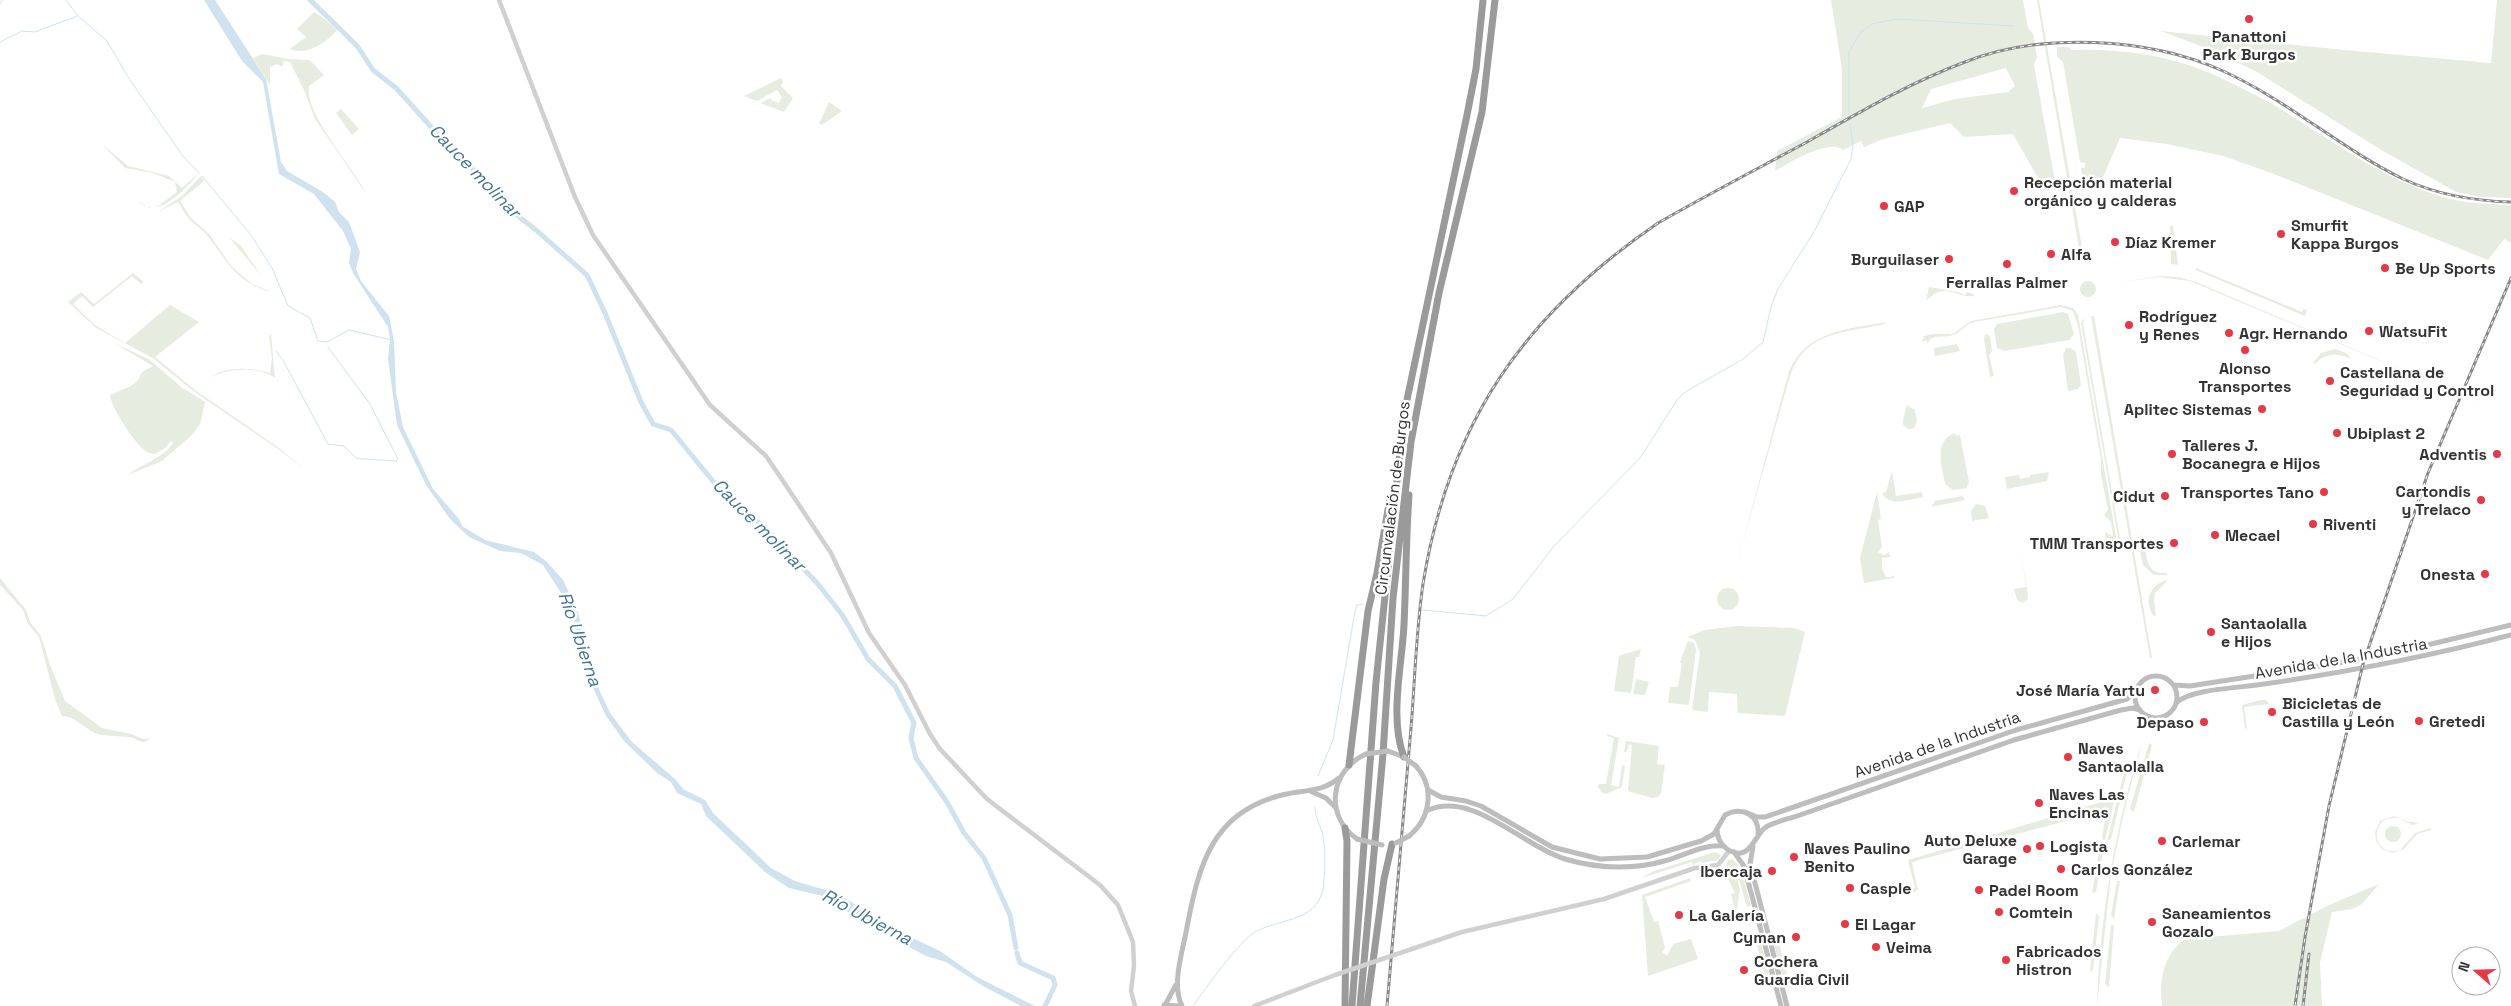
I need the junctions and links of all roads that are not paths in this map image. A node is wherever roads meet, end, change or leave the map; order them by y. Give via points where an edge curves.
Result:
1 (499, 0) edge
2 (1483, 0) edge
3 (1495, 0) edge
4 (1404, 414) junction
5 (1411, 442) junction
6 (2511, 625) edge
7 (2511, 635) edge
8 (2174, 686) junction
9 (2137, 690) junction
10 (2176, 703) junction
11 (2140, 710) junction
12 (1404, 757) junction
13 (1349, 764) junction
14 (1339, 778) junction
15 (1307, 790) junction
16 (1428, 790) junction
17 (1335, 807) junction
18 (1426, 811) junction
19 (1745, 812) junction
20 (1346, 828) junction
21 (1717, 829) junction
22 (1758, 838) junction
23 (1394, 843) junction
24 (1753, 845) junction
25 (1723, 846) junction
26 (1732, 851) junction
27 (1178, 983) junction
28 (1136, 1005) edge
29 (1163, 1005) edge
30 (1180, 1006) edge
31 (1254, 1006) edge
32 (1345, 1006) edge
33 (1352, 1006) edge
34 (1360, 1006) edge
35 (1367, 1006) edge
36 (1781, 1006) edge
37 (1787, 1006) edge

1 - 28 street via 592,235 710,405 759,449 781,478 831,553 869,633 905,685 934,740 987,799 1100,885 1118,905 1133,942 1131,991
2 - 4 highway, Circunvalación de Burgos via 1476,70 1466,123
3 - 5 highway, Circunvalación de Burgos via 1482,112 1439,293
4 - 13 highway via 1368,611
4 - 33 highway, Circunvalación de Burgos via 1376,682
5 - 12 highway via 1397,724 1398,742
5 - 34 highway, Circunvalación de Burgos via 1393,598 1383,754
6 - 8 main road, Avenida de la Industria via 2346,662
7 - 10 main road, Avenida de la Industria via 2356,671 2191,695
8 - 9 main road via 2155,676 2144,680
8 - 10 main road
9 - 11 main road via 2136,704
9 - 19 main road, Avenida de la Industria via 2126,699 2006,733 1765,817
10 - 11 main road via 2170,713 2160,718 2150,717
11 - 22 main road, Avenida de la Industria via 2121,710 2014,740 1774,824 1765,828
12 - 13 main road, bridge via 1388,752 1366,754
12 - 16 main road, bridge via 1423,775
13 - 14 main road
14 - 15 main road via 1325,788
14 - 17 main road
15 - 17 main road via 1326,798
15 - 27 main road via 1257,804 1240,814 1216,838 1201,867 1194,891
16 - 18 main road
16 - 21 main road via 1436,796 1481,806 1552,847 1600,859 1631,859 1667,853 1707,839
17 - 20 main road
18 - 23 main road, bridge via 1420,825 1409,836
18 - 25 main road via 1446,805 1464,807 1554,856 1603,866 1651,864 1703,848
19 - 21 main road via 1738,810 1725,815
19 - 22 main road via 1757,822
20 - 23 main road, bridge via 1357,838 1382,845
20 - 32 highway
21 - 25 main road
22 - 24 main road
23 - 35 highway via 1384,879
24 - 26 main road via 1743,852
24 - 37 main road via 1750,864
25 - 26 main road
26 - 31 street, bridge via 1718,865 1695,868 1587,904 1462,932
26 - 36 main road via 1744,866
27 - 29 main road
27 - 30 main road
29 - 30 main road

